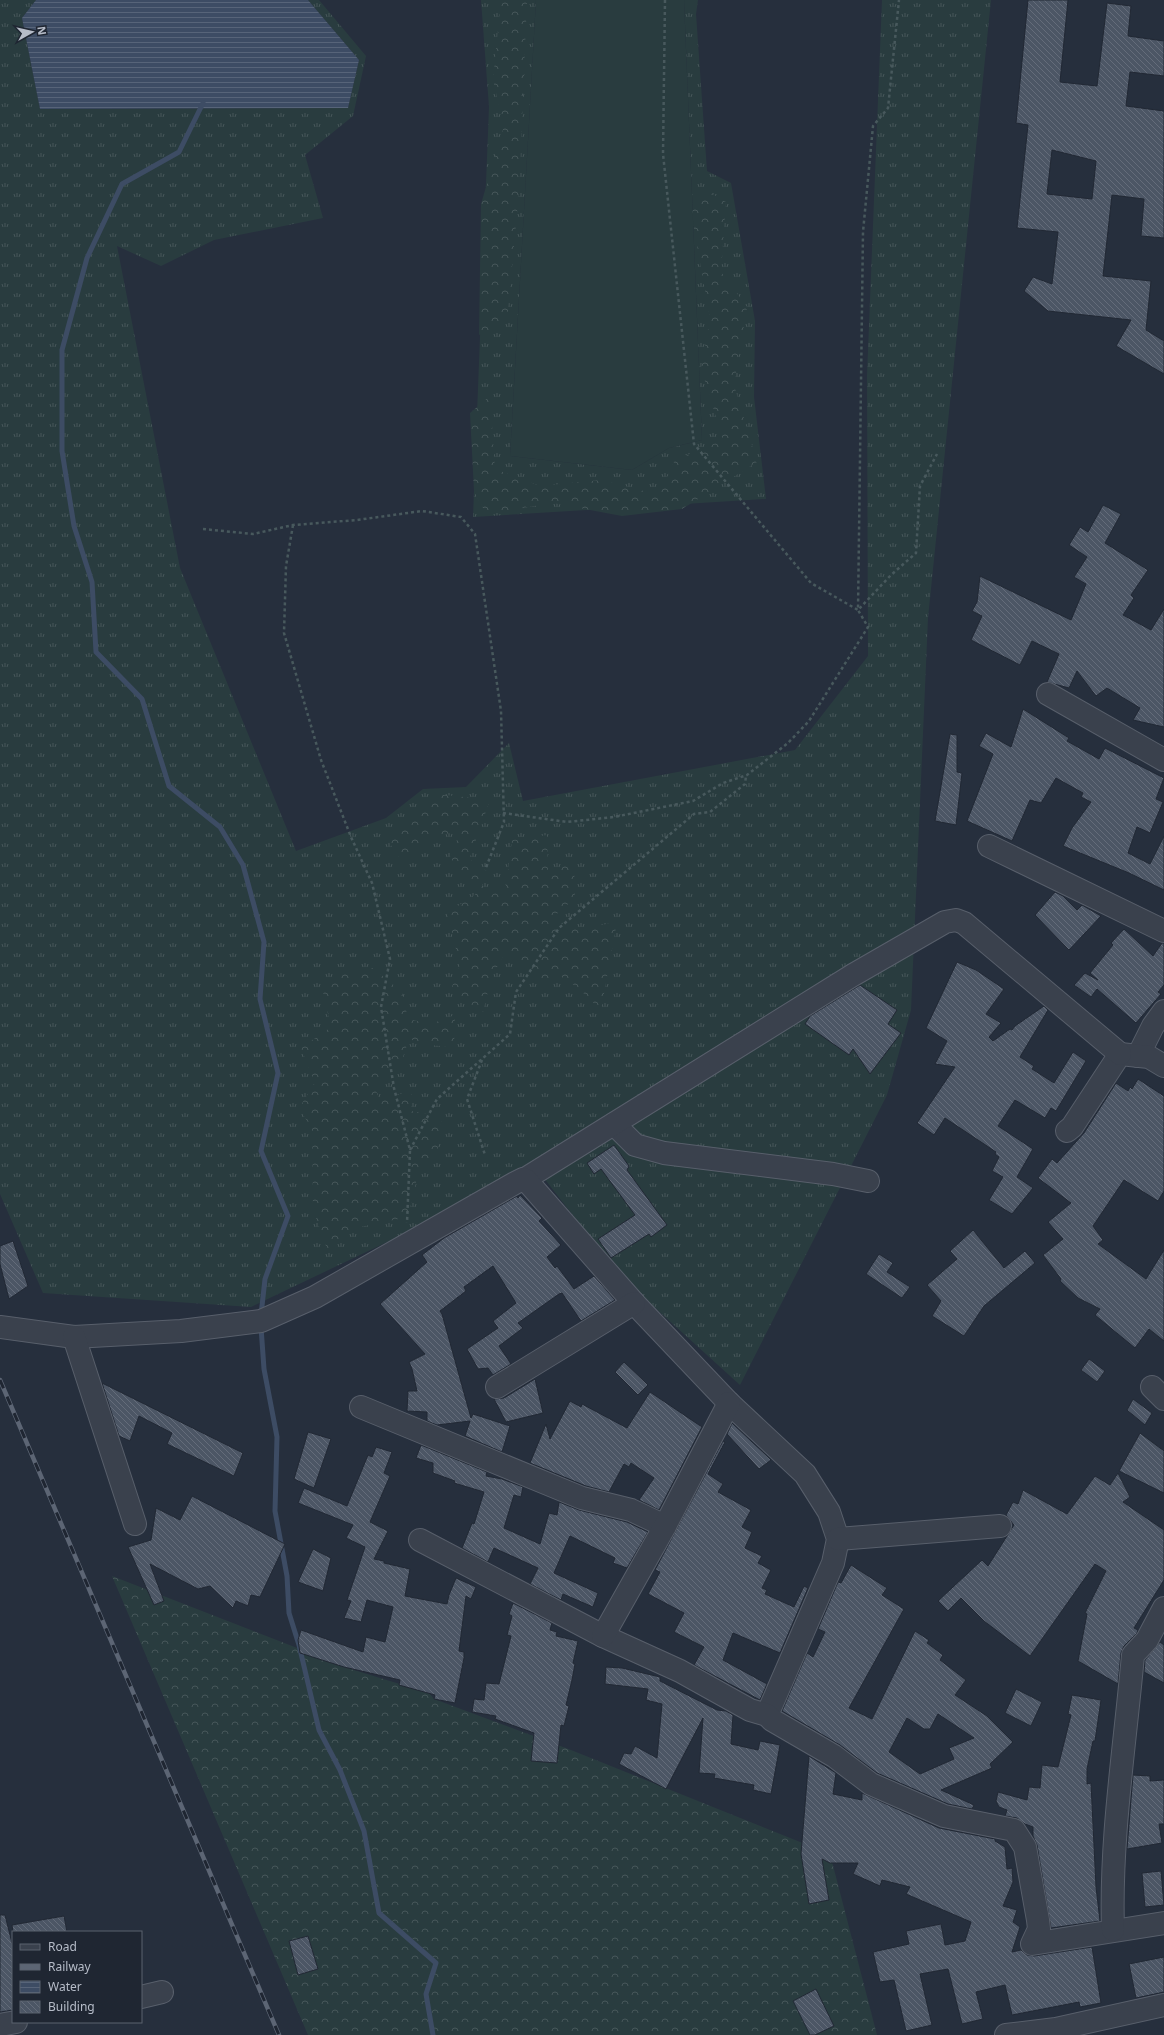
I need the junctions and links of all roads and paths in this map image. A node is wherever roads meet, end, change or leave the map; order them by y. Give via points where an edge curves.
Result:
1 (665, 0) edge
2 (899, 0) edge
3 (937, 454) dead end
4 (293, 525) junction
5 (203, 529) dead end
6 (858, 610) junction
7 (1048, 694) dead end
8 (1164, 760) edge
9 (746, 775) junction
10 (503, 814) junction
11 (989, 846) dead end
12 (485, 870) dead end
13 (1164, 931) edge
14 (1164, 1011) edge
15 (1129, 1055) junction
16 (482, 1059) junction
17 (1164, 1066) edge
18 (614, 1124) junction
19 (1068, 1131) dead end
20 (410, 1150) junction
21 (485, 1155) dead end
22 (524, 1179) junction
23 (868, 1181) dead end
24 (406, 1246) junction
25 (634, 1303) junction
26 (0, 1327) edge
27 (74, 1336) junction
28 (497, 1387) dead end
29 (729, 1403) junction
30 (361, 1407) dead end
31 (135, 1524) dead end
32 (666, 1526) junction
33 (1000, 1526) dead end
34 (838, 1539) junction
35 (420, 1540) dead end
36 (1164, 1608) edge
37 (603, 1636) junction
38 (767, 1714) junction
39 (1164, 1923) edge
40 (1113, 1930) junction
41 (162, 1992) dead end
42 (142, 1997) edge
43 (1164, 2005) edge
44 (12, 2023) edge
45 (0, 2025) edge
46 (1036, 2033) edge
47 (1006, 2035) edge

1 - 6 path via 663,154 694,444 811,583
2 - 6 path via 888,108 873,126 863,232
3 - 6 path via 920,486 916,553
4 - 5 path via 254,534
4 - 10 path via 358,520 422,511 461,517 475,534 501,711
4 - 20 path via 286,566 284,633 321,760 372,883 390,959 381,1006 394,1088
6 - 9 path via 868,627 809,721 788,742
7 - 8 street
9 - 10 path via 723,784 693,801 614,817 567,822
9 - 16 path via 745,784 710,812 694,814 559,928 516,992 510,1034
10 - 12 path via 504,822
11 - 13 street
14 - 15 street
15 - 17 street via 1149,1057
15 - 18 street via 964,923 956,920 934,928 853,975
15 - 19 street
16 - 20 path via 437,1099
16 - 21 path via 467,1099
18 - 22 street
18 - 23 street via 634,1145 664,1154 833,1174
20 - 24 path
22 - 24 street
22 - 25 street
24 - 27 street via 315,1297 260,1321 180,1331
25 - 28 street
25 - 29 street
26 - 27 street
27 - 31 street
29 - 32 street
29 - 34 street via 805,1474 829,1512
30 - 32 street via 582,1498 631,1510
32 - 37 street
33 - 34 street
34 - 38 street via 833,1563
35 - 37 street
36 - 40 street via 1147,1640 1133,1654 1116,1833
37 - 38 street via 680,1671 750,1710
38 - 40 street via 772,1720 834,1756 871,1784 944,1816 1014,1830 1025,1847 1038,1920 1039,1929 1032,1944
39 - 40 street
41 - 42 street
43 - 46 street
44 - 45 street
46 - 47 street

